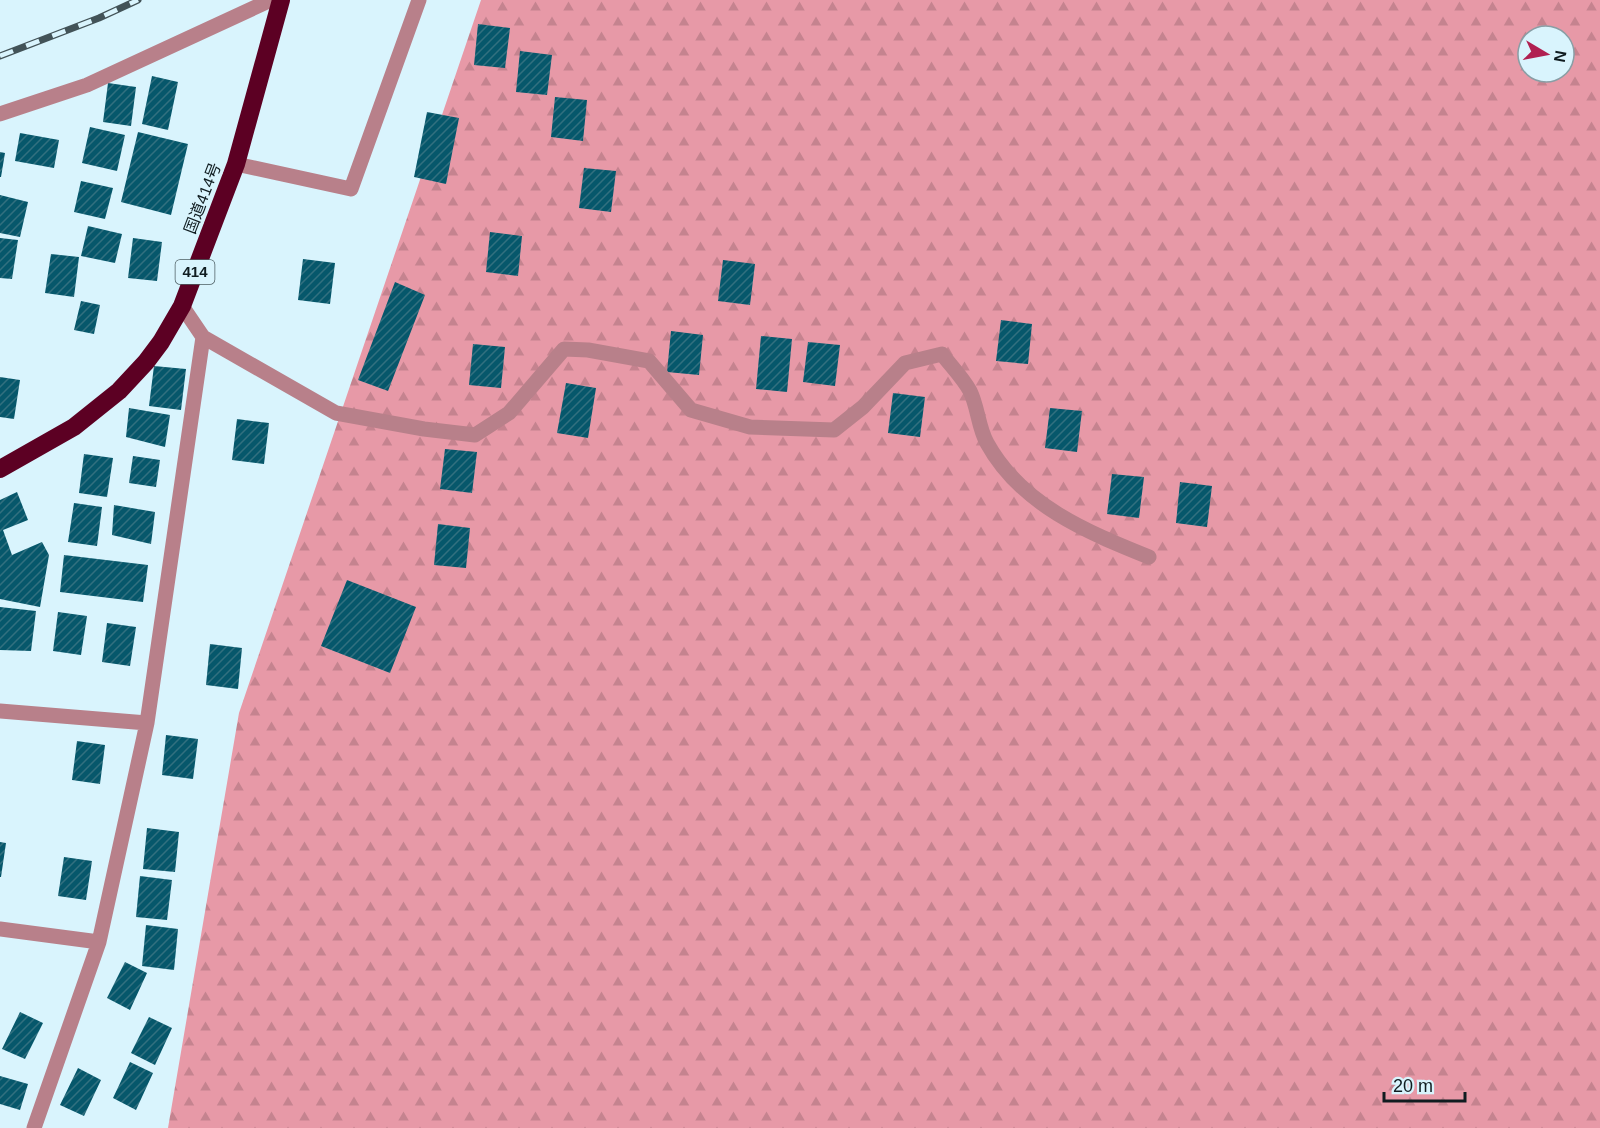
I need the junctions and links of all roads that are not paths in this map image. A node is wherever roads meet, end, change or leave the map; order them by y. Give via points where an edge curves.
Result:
1 (271, 0) edge
2 (281, 0) edge
3 (419, 0) edge
4 (0, 114) edge
5 (236, 164) junction
6 (182, 306) junction
7 (203, 337) junction
8 (0, 469) edge
9 (1149, 557) dead end
10 (0, 711) edge
11 (147, 723) junction
12 (0, 930) edge
13 (99, 942) junction
14 (34, 1128) edge

1 - 4 street via 87,85
2 - 5 highway, 国道414号 / 414
3 - 5 street via 351,189
5 - 6 highway, 国道414号 / 414
6 - 7 street
6 - 8 highway, 国道414号 / 414 via 161,342 119,391 74,428
7 - 9 street via 336,413 475,435 509,413 564,349 649,361 691,410 750,427 834,430 863,407 905,363 942,354 970,391 986,442 1010,477 1056,514 1095,536
7 - 11 street
10 - 11 street
11 - 13 street
12 - 13 street
13 - 14 street

